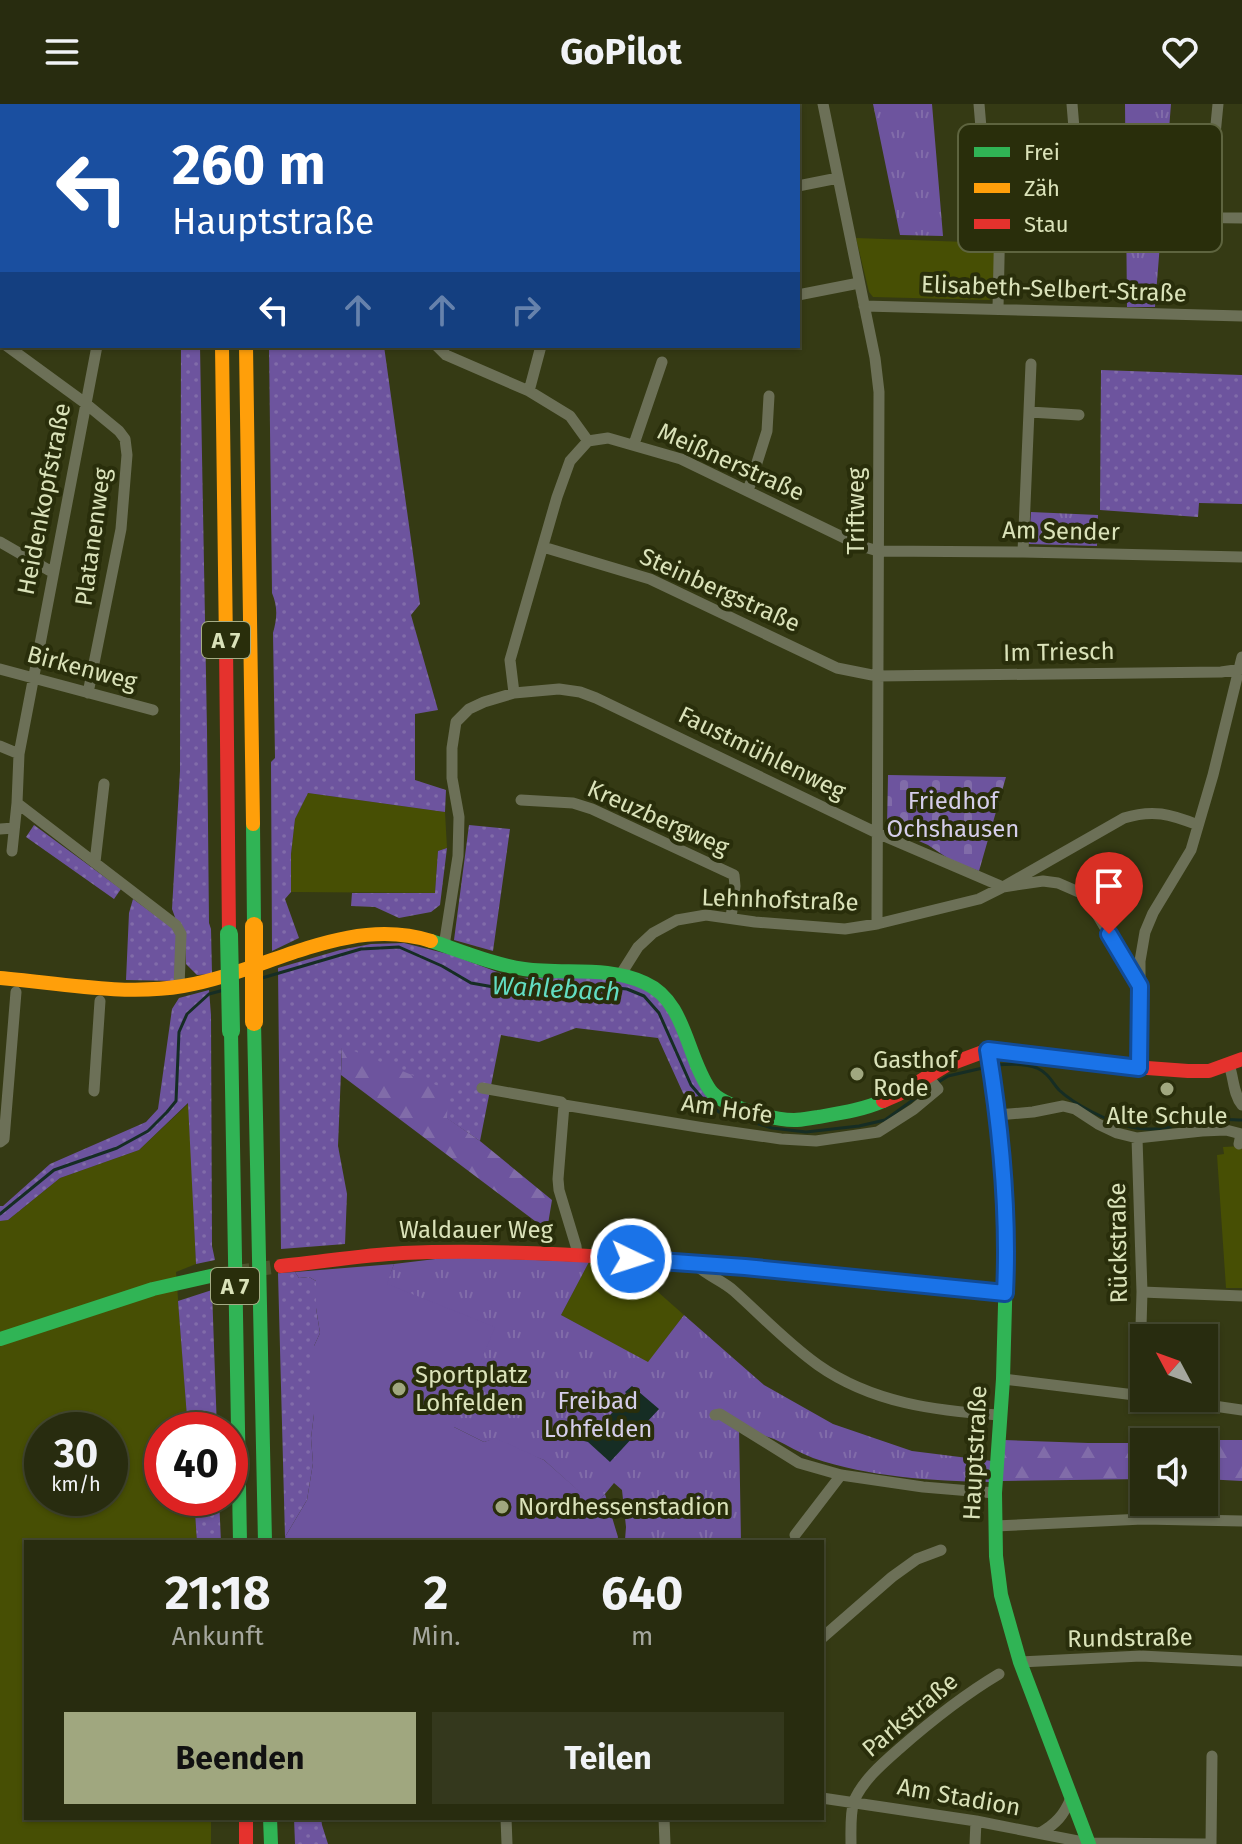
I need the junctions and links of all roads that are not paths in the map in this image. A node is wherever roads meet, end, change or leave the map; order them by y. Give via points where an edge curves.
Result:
1 (823, 104) edge
2 (979, 104) edge
3 (1072, 104) edge
4 (1218, 104) edge
5 (981, 124) edge
6 (1074, 124) edge
7 (1216, 124) edge
8 (838, 178) junction
9 (800, 186) edge
10 (1222, 217) edge
11 (1242, 218) edge
12 (999, 252) edge
13 (859, 283) junction
14 (800, 295) edge
15 (864, 306) junction
16 (998, 309) junction
17 (1242, 316) edge
18 (10, 348) edge
19 (97, 348) edge
20 (222, 348) edge
21 (246, 348) edge
22 (439, 348) edge
23 (540, 348) edge
24 (662, 362) dead end
25 (1031, 364) dead end
26 (529, 391) junction
27 (769, 396) dead end
28 (85, 403) junction
29 (1030, 412) junction
30 (1079, 415) dead end
31 (588, 441) junction
32 (634, 444) junction
33 (748, 491) junction
34 (0, 542) edge
35 (543, 547) junction
36 (878, 551) junction
37 (1023, 552) junction
38 (1242, 557) edge
39 (52, 572) junction
40 (1242, 657) edge
41 (0, 669) edge
42 (1241, 670) edge
43 (877, 676) junction
44 (34, 678) junction
45 (88, 693) junction
46 (514, 693) junction
47 (153, 710) dead end
48 (0, 746) edge
49 (19, 754) junction
50 (104, 784) dead end
51 (521, 800) dead end
52 (17, 803) junction
53 (1198, 825) junction
54 (14, 828) junction
55 (0, 829) edge
56 (877, 833) junction
57 (12, 851) dead end
58 (95, 862) junction
59 (1003, 887) junction
60 (731, 918) junction
61 (877, 924) junction
62 (444, 946) junction
63 (621, 974) junction
64 (0, 978) edge
65 (1140, 986) junction
66 (179, 987) junction
67 (16, 992) dead end
68 (100, 1001) dead end
69 (989, 1061) junction
70 (1139, 1068) junction
71 (1237, 1070) edge
72 (932, 1081) junction
73 (482, 1088) dead end
74 (94, 1091) dead end
75 (564, 1105) junction
76 (1242, 1105) edge
77 (997, 1115) junction
78 (1137, 1138) junction
79 (0, 1142) edge
80 (1239, 1144) dead end
81 (577, 1255) junction
82 (694, 1263) junction
83 (281, 1266) tunnel mouth
84 (215, 1275) tunnel mouth
85 (1142, 1292) junction
86 (1005, 1293) junction
87 (1242, 1296) edge
88 (1142, 1324) edge
89 (0, 1339) edge
90 (1003, 1379) junction
91 (1130, 1394) edge
92 (1218, 1407) edge
93 (1242, 1410) edge
94 (715, 1415) dead end
95 (1000, 1415) junction
96 (841, 1475) junction
97 (995, 1493) junction
98 (1242, 1521) edge
99 (995, 1526) junction
100 (795, 1535) dead end
101 (240, 1540) edge
102 (265, 1540) edge
103 (941, 1550) dead end
104 (824, 1636) edge
105 (1242, 1661) edge
106 (1020, 1662) junction
107 (999, 1674) dead end
108 (1212, 1756) dead end
109 (824, 1798) edge
110 (1071, 1798) junction
111 (853, 1802) junction
112 (246, 1820) edge
113 (270, 1820) edge
114 (506, 1820) edge
115 (664, 1820) edge
116 (976, 1821) junction
117 (1040, 1833) junction
118 (246, 1844) edge
119 (271, 1844) edge
120 (507, 1844) edge
121 (665, 1844) edge
122 (851, 1844) edge
123 (975, 1844) edge
124 (1088, 1844) edge
125 (1132, 1844) edge
126 (1208, 1844) edge

1 - 8 street, Triftweg
2 - 5 street
3 - 6 street
4 - 7 street
8 - 9 street
8 - 13 street, Triftweg
10 - 11 street
12 - 16 street
13 - 14 street
13 - 15 street, Triftweg
15 - 16 street, Elisabeth-Selbert-Straße
15 - 36 street, Triftweg via 879,392
16 - 17 street, Elisabeth-Selbert-Straße
18 - 28 street
19 - 28 street, Heidenkopfstraße
20 - 101 main road, A 7, bridge
21 - 102 main road, A 7, bridge
22 - 26 street
23 - 26 street
24 - 32 street
25 - 29 street
26 - 31 street via 570,416
27 - 33 street via 767,431
28 - 39 street, Heidenkopfstraße
28 - 45 street, Platanenweg via 119,431 127,455 121,529
29 - 30 street
29 - 37 street
31 - 32 street, Meißnerstraße via 608,438
31 - 35 street via 570,461
32 - 33 street, Meißnerstraße via 681,459
33 - 36 street, Meißnerstraße
34 - 39 street
35 - 43 street, Steinbergstraße via 650,579 837,668
35 - 46 street via 510,660
36 - 37 street, Am Sender
36 - 43 street, Triftweg
37 - 38 street, Am Sender
39 - 44 street, Heidenkopfstraße
40 - 42 street
41 - 44 street, Birkenweg
42 - 43 street, Im Triesch
42 - 53 street
43 - 56 street, Triftweg
44 - 45 street, Birkenweg
44 - 49 street, Heidenkopfstraße
45 - 47 street, Birkenweg
46 - 56 street, Faustmühlenweg via 559,689 596,698
46 - 62 street, Faustmühlenweg via 469,709 456,722 452,778 458,856
48 - 49 street
49 - 52 street, Heidenkopfstraße
50 - 58 street
51 - 60 street, Kreuzbergweg via 592,809 734,875
52 - 54 street, Heidenkopfstraße
52 - 58 street
53 - 59 street via 1142,812
53 - 65 street via 1191,850 1145,932
54 - 55 street
54 - 57 street, Heidenkopfstraße
56 - 59 street, Faustmühlenweg
56 - 61 street, Triftweg
58 - 66 street via 176,925 181,934
59 - 61 street, Lehnhofstraße via 979,899
59 - 65 street via 1043,881 1081,893
60 - 61 street, Lehnhofstraße via 845,929
60 - 63 street, Lehnhofstraße via 677,920 638,947
62 - 63 main road via 523,969
62 - 66 main road via 396,933 367,935
63 - 72 main road via 659,991 680,1023 711,1092 731,1106 780,1119 816,1118 882,1103
64 - 66 main road via 133,990
65 - 70 street
67 - 79 street
68 - 74 street
69 - 70 main road
69 - 72 main road via 960,1059
69 - 77 main road, Hauptstraße
70 - 71 main road
71 - 76 street via 1235,1094
72 - 75 street, Am Hofe via 938,1089 878,1132 816,1141
73 - 75 street, Am Hofe
75 - 81 street via 558,1179
77 - 78 street via 1063,1106
77 - 86 main road, Hauptstraße via 1005,1200
78 - 80 street via 1226,1130 1241,1134
78 - 85 street, Rückstraße
81 - 82 main road, Waldauer Weg
81 - 83 main road, Waldauer Weg via 400,1253
82 - 86 main road, Waldauer Weg
82 - 95 street via 818,1365 857,1386 920,1407
84 - 89 main road via 153,1289
85 - 87 street
85 - 88 street, Rückstraße
86 - 90 main road, Hauptstraße
90 - 91 street
90 - 95 main road, Hauptstraße
92 - 93 street
94 - 96 street via 736,1422 799,1463
95 - 97 main road, Hauptstraße
96 - 97 street
96 - 100 street
97 - 99 main road, Hauptstraße
98 - 99 street via 1143,1519
99 - 106 main road, Hauptstraße via 1001,1595
103 - 104 street via 892,1577
105 - 106 street, Rundstraße via 1141,1656
106 - 110 main road, Hauptstraße
107 - 111 street, Parkstraße via 936,1716 885,1761
108 - 126 street
109 - 111 street, Am Stadion
110 - 117 street, Am Stadion via 1061,1819
110 - 124 main road, Hauptstraße
111 - 116 street, Am Stadion
111 - 122 street
112 - 118 main road
113 - 119 main road
114 - 120 street
115 - 121 street
116 - 117 street, Am Stadion
116 - 123 street
117 - 124 street, Am Stadion
124 - 125 street, Am Stadion
125 - 126 street, Am Stadion

